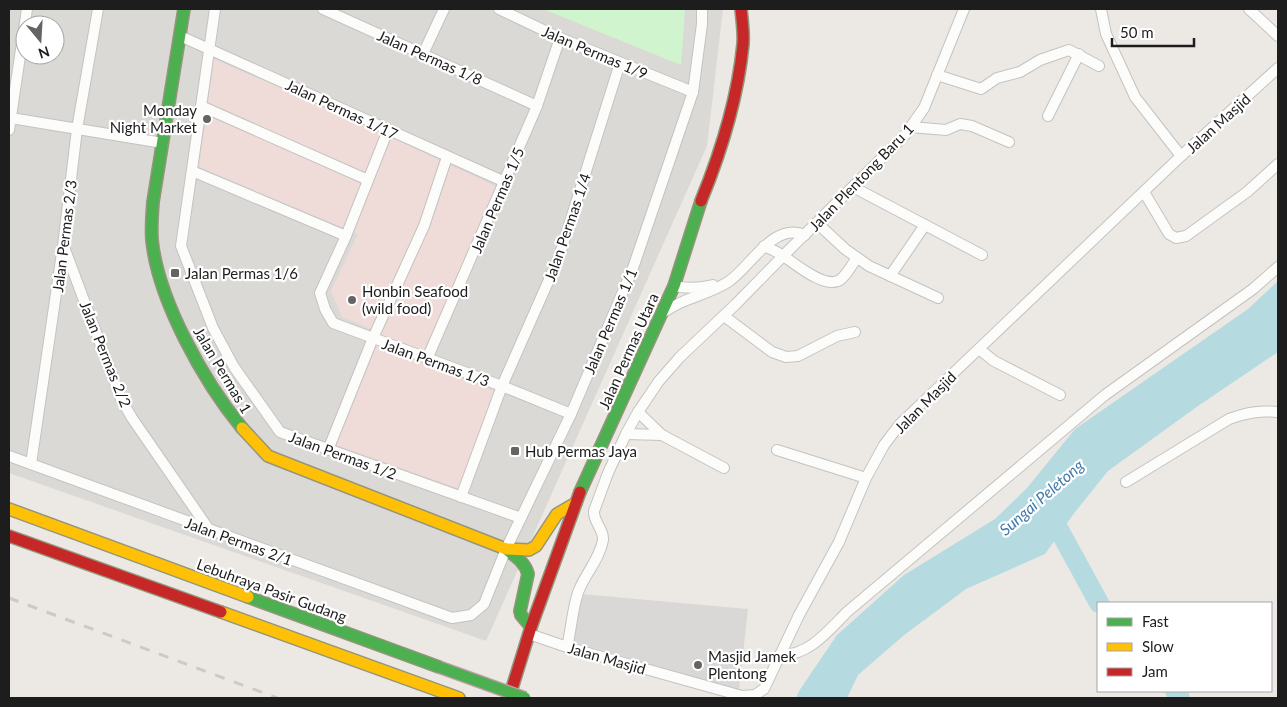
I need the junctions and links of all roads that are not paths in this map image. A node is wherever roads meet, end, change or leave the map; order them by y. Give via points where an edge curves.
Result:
1 (27, 9) edge
2 (98, 9) edge
3 (184, 9) edge
4 (215, 9) edge
5 (323, 9) edge
6 (444, 9) edge
7 (499, 9) edge
8 (702, 9) edge
9 (741, 9) edge
10 (964, 9) edge
11 (1101, 9) edge
12 (1249, 9) edge
13 (180, 36) junction
14 (1278, 36) edge
15 (560, 38) junction
16 (209, 48) junction
17 (423, 54) junction
18 (1079, 54) junction
19 (620, 63) junction
20 (1099, 66) dead end
21 (1278, 68) edge
22 (937, 75) junction
23 (693, 92) junction
24 (201, 106) junction
25 (537, 106) junction
26 (1048, 116) dead end
27 (11, 118) junction
28 (911, 127) junction
29 (77, 129) junction
30 (9, 130) edge
31 (388, 130) junction
32 (1009, 142) dead end
33 (163, 144) junction
34 (1181, 156) junction
35 (447, 157) junction
36 (1278, 164) edge
37 (192, 171) junction
38 (368, 180) junction
39 (505, 182) junction
40 (853, 187) junction
41 (1144, 192) junction
42 (817, 223) junction
43 (925, 225) junction
44 (804, 235) junction
45 (346, 236) junction
46 (63, 246) junction
47 (764, 246) junction
48 (783, 255) junction
49 (982, 255) dead end
50 (857, 258) junction
51 (1278, 267) edge
52 (890, 276) junction
53 (729, 281) junction
54 (674, 286) junction
55 (938, 298) dead end
56 (662, 313) junction
57 (724, 316) junction
58 (855, 332) dead end
59 (372, 338) junction
60 (979, 349) junction
61 (427, 359) junction
62 (502, 386) junction
63 (1060, 395) dead end
64 (638, 412) junction
65 (1278, 412) edge
66 (571, 414) junction
67 (626, 434) junction
68 (662, 435) junction
69 (328, 450) junction
70 (777, 450) dead end
71 (9, 456) edge
72 (31, 464) junction
73 (724, 468) dead end
74 (866, 478) junction
75 (1126, 482) dead end
76 (461, 497) junction
77 (576, 503) junction
78 (9, 509) edge
79 (521, 518) junction
80 (210, 531) junction
81 (9, 536) edge
82 (506, 549) junction
83 (471, 615) joint
84 (530, 630) junction
85 (567, 647) junction
86 (780, 655) junction
87 (459, 698) edge
88 (509, 698) edge
89 (525, 698) edge

1 - 27 street
2 - 29 street, Jalan Permas 2/3
3 - 13 main road, Jalan Permas 1
4 - 16 street, Jalan Permas 1/2
5 - 17 street, Jalan Permas 1/8
6 - 17 street
7 - 15 street, Jalan Permas 1/9
8 - 23 street, Jalan Permas 1/1
9 - 54 main road, Jalan Permas Utara via 743,42 736,89 713,171
10 - 22 street, Jalan Plentong Baru 1
11 - 34 street via 1106,34 1135,97
12 - 14 street
13 - 16 street, Jalan Permas 1/17
13 - 33 main road, Jalan Permas 1
15 - 19 street, Jalan Permas 1/9
15 - 25 street, Jalan Permas 1/5
16 - 24 street, Jalan Permas 1/2
16 - 31 street, Jalan Permas 1/17
17 - 25 street, Jalan Permas 1/8
18 - 20 street
18 - 22 street via 1069,50 1057,53 1020,72 997,78 981,89
18 - 26 street
19 - 23 street, Jalan Permas 1/9
19 - 62 street, Jalan Permas 1/4 via 560,257
21 - 34 street, Jalan Masjid
22 - 28 street, Jalan Plentong Baru 1 via 924,108
23 - 66 street, Jalan Permas 1/1 via 633,268
24 - 37 street, Jalan Permas 1/2
24 - 38 street
25 - 39 street, Jalan Permas 1/5
27 - 29 street
27 - 30 street
28 - 32 street via 946,130 960,124
28 - 40 street, Jalan Plentong Baru 1
29 - 33 street
29 - 46 street, Jalan Permas 2/3
31 - 35 street, Jalan Permas 1/17
31 - 38 street
33 - 82 main road, Jalan Permas 1 via 152,223 158,270 191,350 209,382 253,444 268,456
34 - 41 street, Jalan Masjid
35 - 39 street, Jalan Permas 1/17
35 - 59 street via 424,226
36 - 41 street via 1247,192 1186,236 1176,238 1169,234
37 - 45 street
37 - 69 street, Jalan Permas 1/2 via 181,246 212,328 234,368 280,432
38 - 45 street
39 - 61 street, Jalan Permas 1/5
40 - 42 street, Jalan Plentong Baru 1
40 - 43 street
41 - 60 street, Jalan Masjid
42 - 44 street, Jalan Plentong Baru 1
42 - 50 street
43 - 49 street
43 - 52 street
44 - 47 street, Jalan Plentong Baru 1 via 788,232
44 - 48 street, Jalan Plentong Baru 1
45 - 59 street, Jalan Permas 1/3 via 320,292 324,309 333,323
46 - 72 street, Jalan Permas 2/3
46 - 80 street, Jalan Permas 2/2 via 121,399
47 - 48 street
47 - 53 street, Jalan Plentong Baru 1
48 - 50 street via 806,273 828,281 841,280
48 - 57 street, Jalan Plentong Baru 1
50 - 52 street
51 - 86 street via 1253,290 1105,396 847,612 817,642 790,655
52 - 55 street
53 - 54 street, Jalan Plentong Baru 1 via 696,288
53 - 56 street, Jalan Plentong Baru 1
54 - 56 main road, Jalan Permas Utara
56 - 77 main road, Jalan Permas Utara
57 - 58 street via 772,352 786,356 798,356 837,336
57 - 64 street, Jalan Plentong Baru 1 via 680,357
59 - 61 street, Jalan Permas 1/3
59 - 69 street
60 - 63 street via 994,361
60 - 74 street, Jalan Masjid via 900,424
61 - 62 street, Jalan Permas 1/3
62 - 66 street, Jalan Permas 1/3
62 - 76 street, Jalan Permas 1/4
64 - 67 street, Jalan Plentong Baru 1
64 - 68 street
65 - 75 street via 1264,411 1229,419
66 - 79 street, Jalan Permas 1/1
67 - 68 street
67 - 85 street, Jalan Plentong Baru 1 via 594,511 593,517 603,540 579,590
68 - 73 street
69 - 76 street, Jalan Permas 1/2
70 - 74 street
71 - 72 street, Jalan Permas 2/1
72 - 80 street, Jalan Permas 2/1
74 - 86 street, Jalan Masjid via 839,542
76 - 79 street, Jalan Permas 1/2
77 - 82 main road, Jalan Permas 1 via 557,514 530,550
77 - 84 main road, Jalan Permas Utara
78 - 89 main road, Lebuhraya Pasir Gudang, bridge
79 - 82 street, Jalan Permas 1/1
80 - 83 street, Jalan Permas 2/1 via 452,618
81 - 87 main road
82 - 83 street, Jalan Permas 1/1 via 484,604
82 - 84 main road, Jalan Permas 1 via 527,568 520,612
84 - 85 street, Jalan Masjid
84 - 88 main road, Jalan Permas Utara
85 - 86 street, Jalan Masjid via 742,696 755,695 764,689

